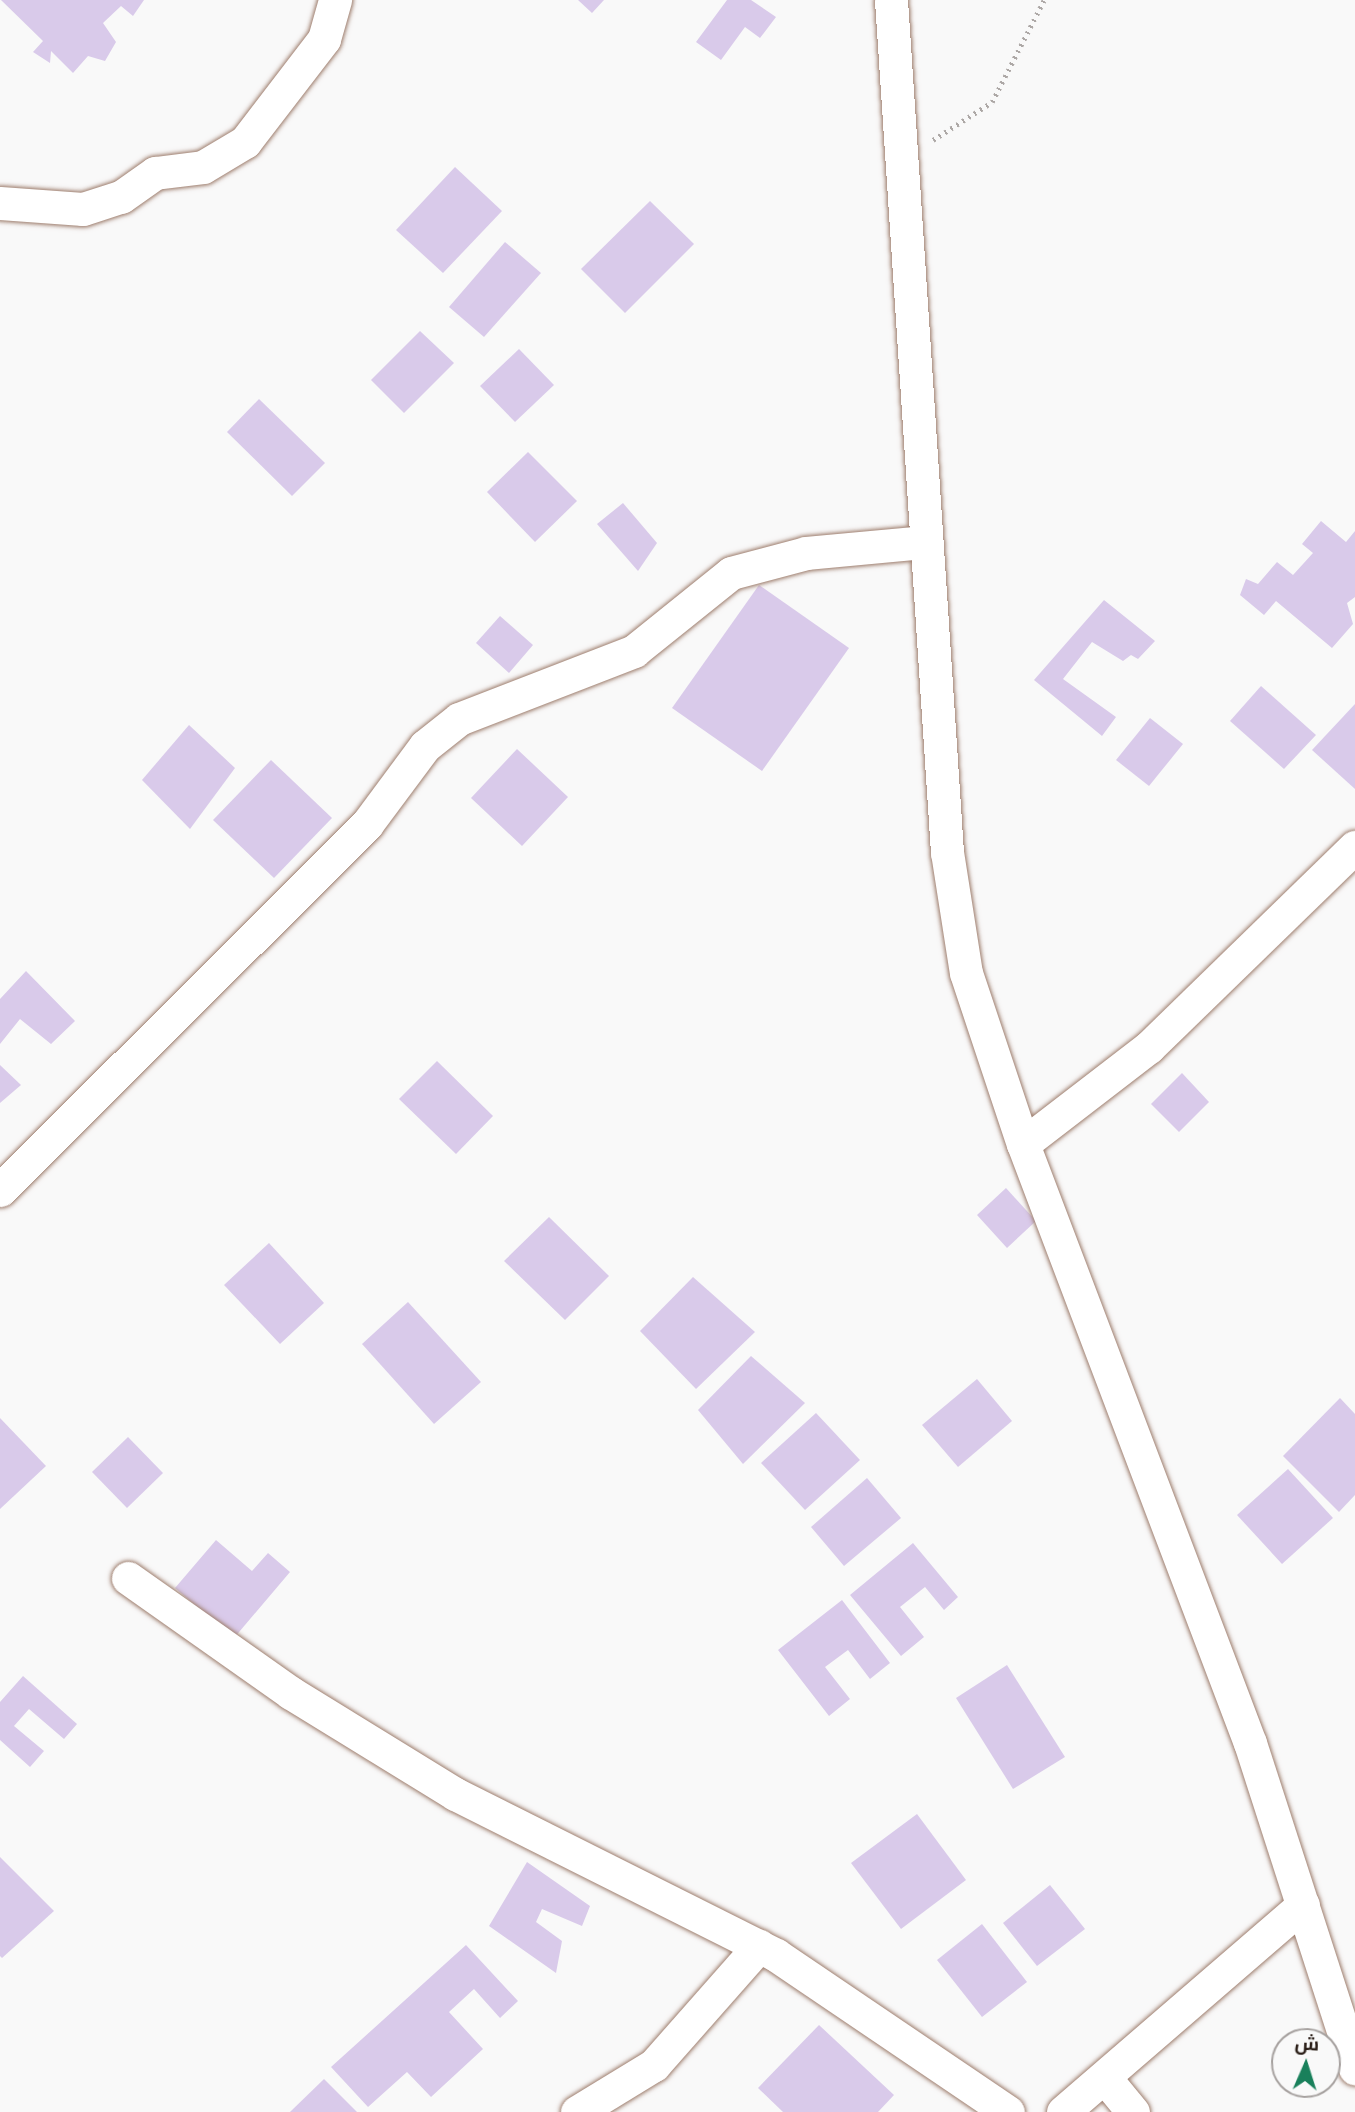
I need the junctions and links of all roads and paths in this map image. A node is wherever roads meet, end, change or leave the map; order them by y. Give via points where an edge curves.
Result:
1 (335, 0) edge
2 (891, 0) edge
3 (1044, 0) edge
4 (906, 158) junction
5 (0, 203) edge
6 (925, 542) junction
7 (1355, 847) edge
8 (1023, 1144) junction
9 (0, 1190) edge
10 (128, 1578) dead end
11 (1303, 1905) junction
12 (759, 1946) junction
13 (1355, 2068) edge
14 (1105, 2078) junction
15 (577, 2112) edge
16 (1008, 2112) edge
17 (1063, 2112) edge
18 (1133, 2112) edge

1 - 5 street via 324,39 245,142 203,167 155,173 121,197 83,209
2 - 4 street
3 - 4 path via 992,102
4 - 6 street
6 - 8 street via 947,852 966,973
6 - 9 street via 806,553 732,573 634,651 460,719 425,746 367,824
7 - 8 street via 1149,1047
8 - 11 street via 1250,1744
10 - 12 street via 291,1693 455,1794
11 - 13 street
11 - 14 street
12 - 15 street via 654,2065
12 - 16 street
14 - 17 street
14 - 18 street

